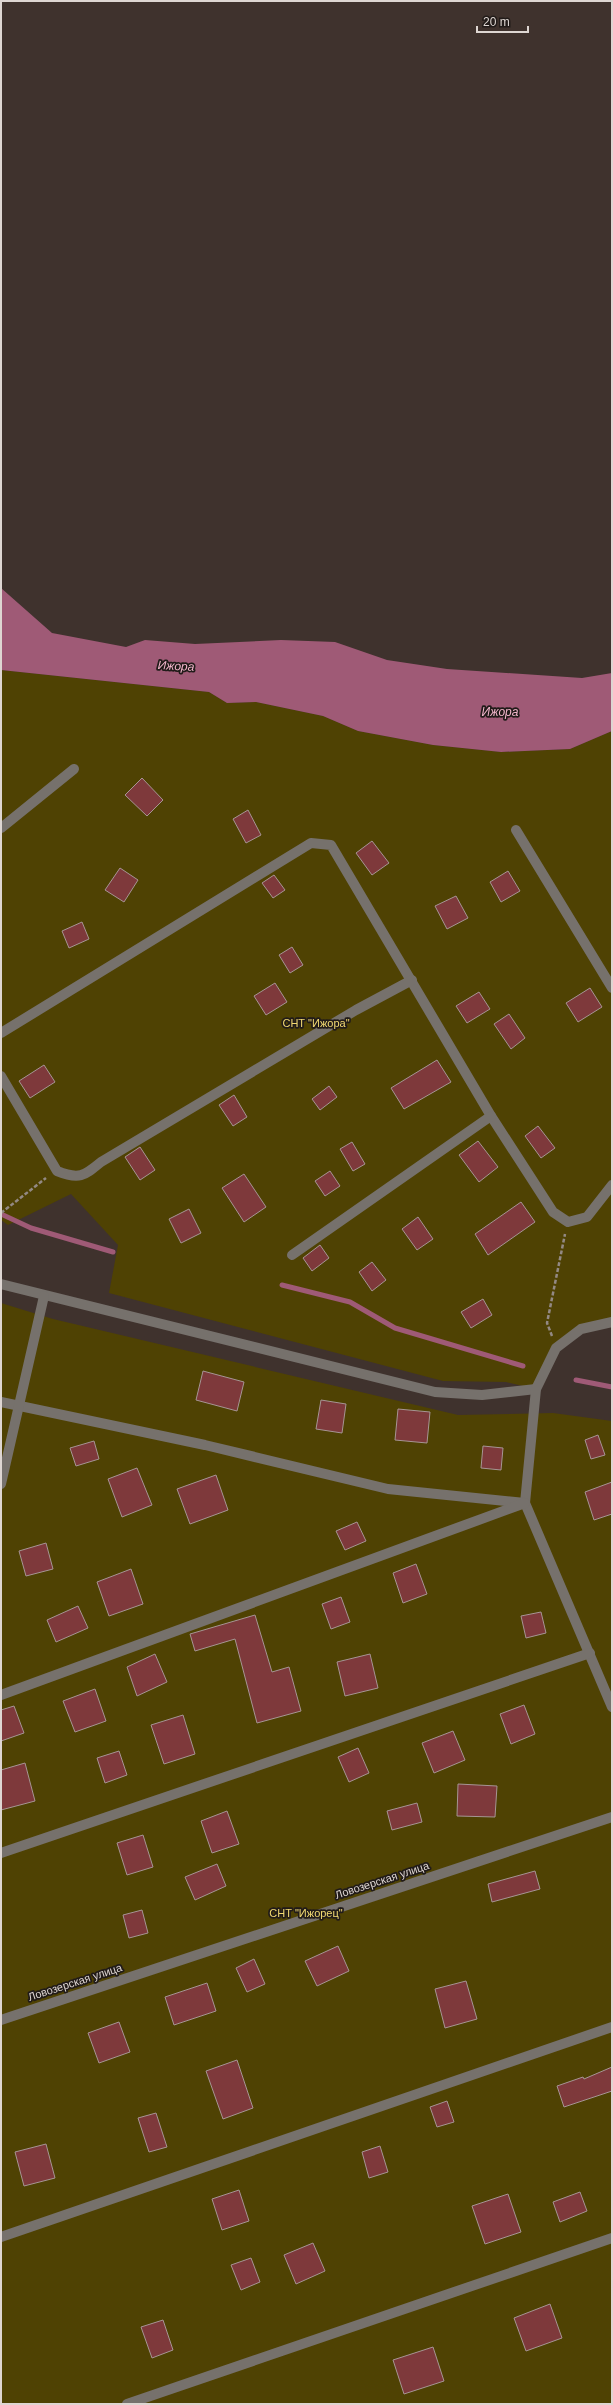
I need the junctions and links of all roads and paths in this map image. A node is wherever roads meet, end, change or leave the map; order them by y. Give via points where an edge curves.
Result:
1 (74, 769) dead end
2 (1, 828) edge
3 (516, 830) dead end
4 (412, 980) junction
5 (612, 988) edge
6 (1, 1033) edge
7 (1, 1076) edge
8 (491, 1116) junction
9 (57, 1171) junction
10 (612, 1185) edge
11 (1, 1212) edge
12 (568, 1222) junction
13 (292, 1255) dead end
14 (1, 1284) edge
15 (44, 1296) junction
16 (612, 1322) edge
17 (556, 1348) junction
18 (536, 1389) junction
19 (1, 1402) edge
20 (19, 1405) junction
21 (1, 1484) edge
22 (525, 1503) junction
23 (590, 1653) junction
24 (1, 1695) edge
25 (612, 1707) edge
26 (612, 1817) edge
27 (1, 1853) edge
28 (1, 2020) edge
29 (612, 2027) edge
30 (1, 2237) edge
31 (612, 2238) edge
32 (128, 2404) edge

1 - 2 street
3 - 5 street
4 - 6 street via 331,845 311,843
4 - 8 street
4 - 9 street via 356,1010 101,1162 84,1176 69,1176
7 - 9 street
8 - 12 street via 553,1212
8 - 13 street
9 - 11 path via 34,1185
10 - 12 street via 587,1218
12 - 17 path via 547,1323
14 - 15 street
15 - 18 street via 435,1392 482,1395
15 - 20 street
16 - 17 street via 580,1329
17 - 18 street
18 - 22 street
19 - 20 street
20 - 21 street
20 - 22 street via 388,1488
22 - 23 street
22 - 24 street
23 - 25 street
23 - 27 street
26 - 28 street, Ловозерская улица
29 - 30 street
31 - 32 street

